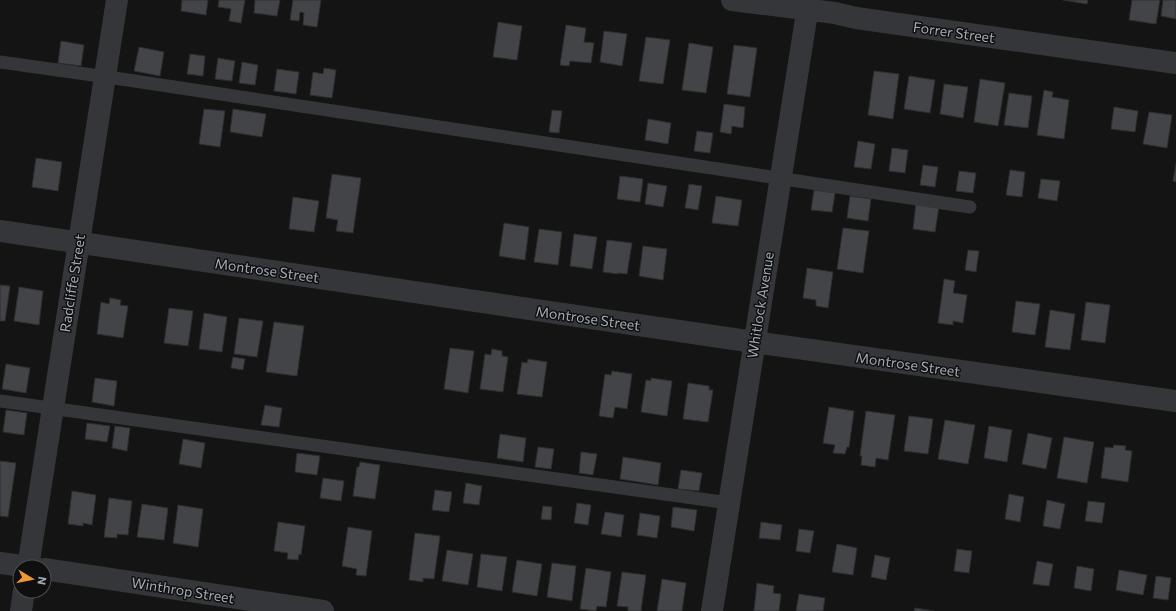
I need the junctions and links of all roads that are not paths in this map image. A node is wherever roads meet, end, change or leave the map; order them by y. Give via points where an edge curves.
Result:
1 (117, 0) edge
2 (732, 0) edge
3 (808, 5) edge
4 (0, 62) edge
5 (1176, 63) edge
6 (105, 77) junction
7 (780, 179) junction
8 (970, 207) dead end
9 (0, 231) edge
10 (79, 243) junction
11 (754, 342) junction
12 (0, 400) edge
13 (1176, 401) edge
14 (53, 408) junction
15 (730, 503) junction
16 (29, 559) edge
17 (0, 563) edge
18 (12, 565) edge
19 (52, 570) edge
20 (23, 599) edge
21 (21, 611) edge
22 (322, 611) edge
23 (712, 611) edge

1 - 6 street, Radcliffe Street
2 - 3 street, Forrer Street
3 - 5 street, Forrer Street
3 - 7 street, Whitlock Avenue
4 - 6 lane
6 - 7 lane
6 - 10 street, Radcliffe Street
7 - 8 lane
7 - 11 street, Whitlock Avenue
9 - 10 street, Montrose Street
10 - 11 street, Montrose Street
10 - 14 street, Radcliffe Street
11 - 13 street, Montrose Street
11 - 15 street, Whitlock Avenue
12 - 14 lane
14 - 15 lane
14 - 16 street, Radcliffe Street
15 - 23 street, Whitlock Avenue
17 - 18 street
19 - 22 street, Winthrop Street
20 - 21 street

